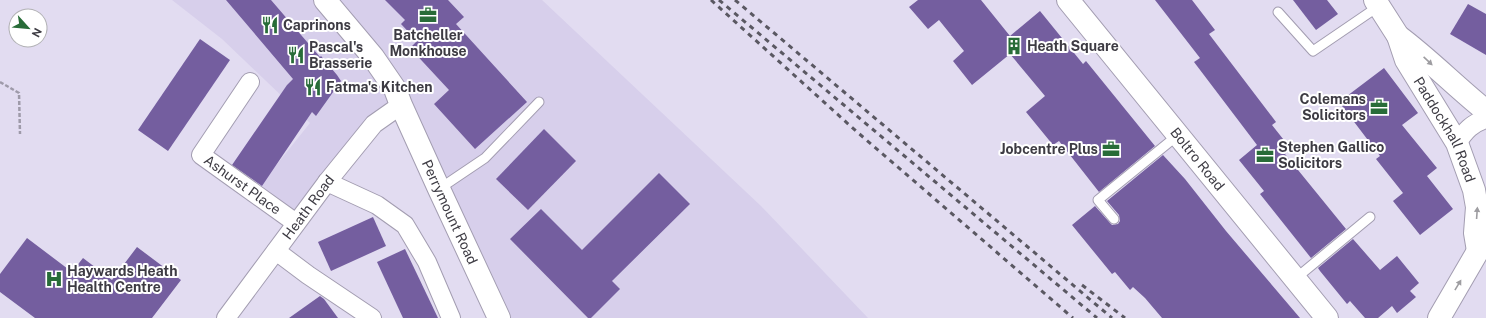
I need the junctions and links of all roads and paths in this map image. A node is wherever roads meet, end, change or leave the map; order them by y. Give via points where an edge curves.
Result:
1 (326, 0) edge
2 (1068, 0) edge
3 (1377, 3) edge
4 (1278, 12) dead end
5 (1398, 36) junction
6 (0, 82) edge
7 (250, 82) dead end
8 (539, 102) dead end
9 (401, 105) junction
10 (1486, 111) edge
11 (1486, 119) edge
12 (20, 134) dead end
13 (1178, 135) junction
14 (1457, 143) junction
15 (327, 182) junction
16 (439, 189) junction
17 (1370, 217) dead end
18 (1114, 219) dead end
19 (296, 223) junction
20 (276, 251) junction
21 (1482, 251) edge
22 (1296, 279) junction
23 (226, 318) edge
24 (372, 318) edge
25 (450, 318) edge
26 (499, 318) edge
27 (1328, 318) edge
28 (1439, 318) edge

1 - 9 street, Perrymount Road via 373,57 395,89
2 - 13 street, Boltro Road
3 - 4 lane via 1313,51
3 - 5 street, Paddockhall Road
5 -> 10 street, Paddockhall Road
5 - 14 street, Paddockhall Road via 1406,60
6 - 12 path via 19,93
7 - 19 street, Ashurst Place via 201,155
8 - 16 lane via 485,158
9 - 15 street, Heath Road via 374,124
9 - 16 street, Perrymount Road
11 - 14 street via 1472,124
13 - 18 lane via 1098,200
13 - 22 street, Boltro Road
21 -> 14 street, Paddockhall Road via 1475,234 1477,207 1474,190
15 - 19 street, Heath Road
15 - 25 street via 376,205 405,226 427,262
16 - 26 street, Perrymount Road
17 - 22 lane
19 - 20 street, Heath Road
20 - 23 street, Heath Road
20 - 24 street
28 -> 21 street
22 - 27 street, Boltro Road

